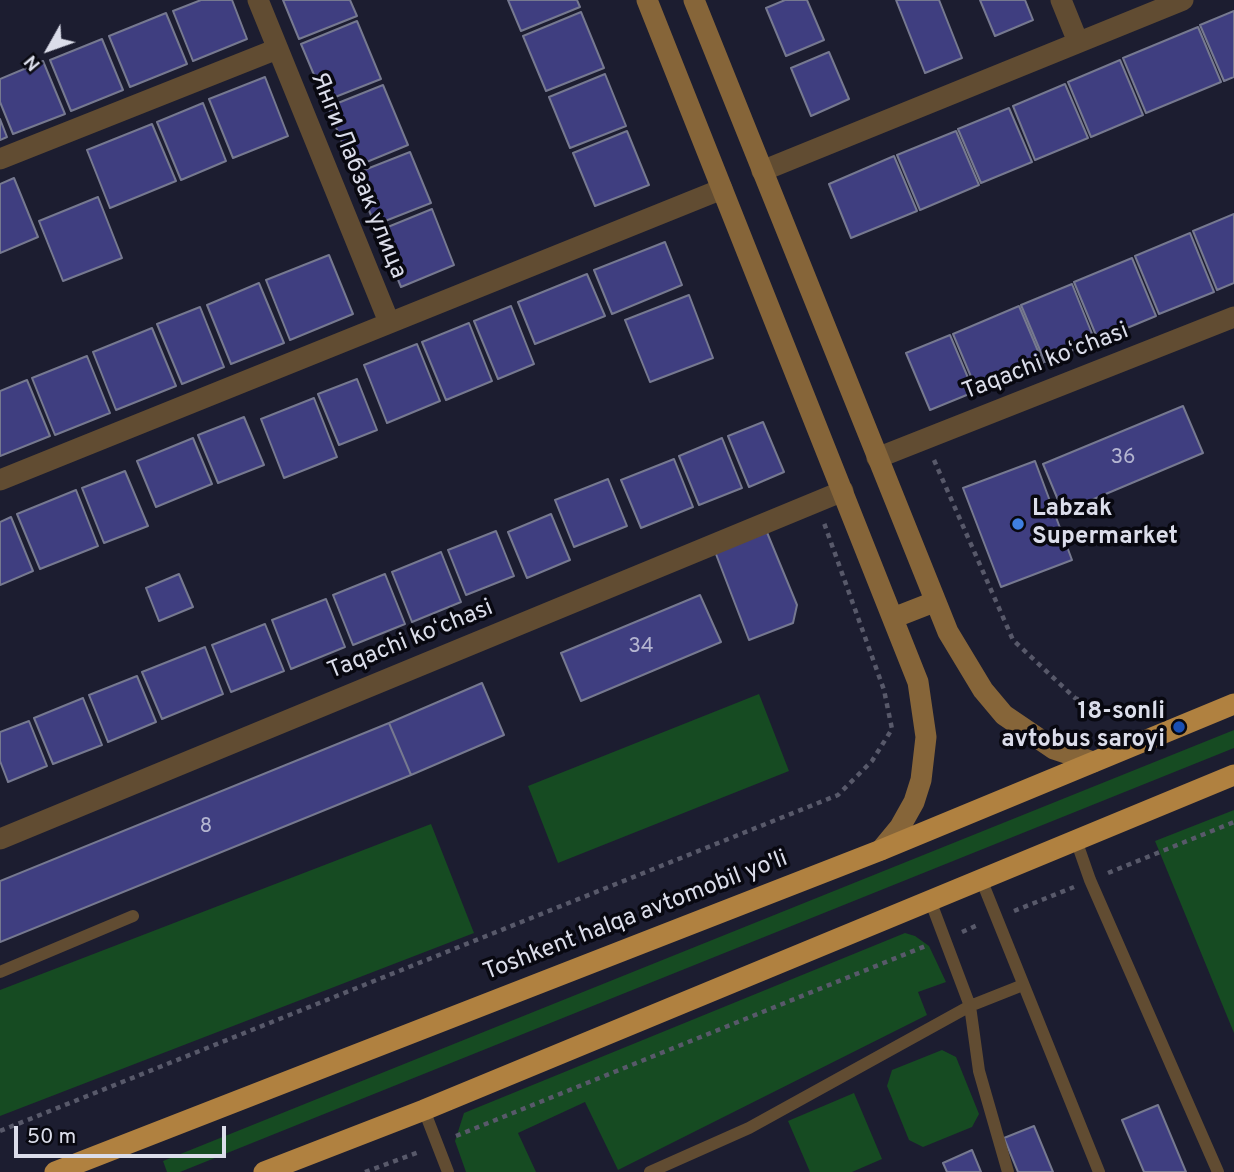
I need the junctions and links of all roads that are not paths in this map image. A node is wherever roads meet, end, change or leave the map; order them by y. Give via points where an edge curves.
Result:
1 (258, 0) edge
2 (647, 0) edge
3 (694, 0) edge
4 (1061, 0) edge
5 (1183, 0) edge
6 (1077, 42) junction
7 (277, 49) junction
8 (0, 159) edge
9 (762, 171) junction
10 (722, 189) junction
11 (1234, 317) edge
12 (389, 322) junction
13 (877, 458) junction
14 (0, 480) edge
15 (843, 491) junction
16 (934, 602) junction
17 (893, 618) junction
18 (1234, 704) edge
19 (1093, 762) junction
20 (1234, 775) edge
21 (0, 839) edge
22 (1076, 840) junction
23 (881, 850) junction
24 (981, 879) junction
25 (930, 900) junction
26 (133, 916) dead end
27 (0, 972) edge
28 (1023, 985) junction
29 (970, 1006) junction
30 (424, 1110) junction
31 (102, 1163) edge
32 (55, 1172) edge
33 (264, 1172) edge
34 (448, 1172) edge
35 (650, 1172) edge
36 (1008, 1172) edge
37 (1099, 1172) edge
38 (1219, 1172) edge

1 - 7 street, Янги Лабзак улица
2 - 10 main road
3 - 9 main road
4 - 6 street
5 - 6 street
6 - 9 street
7 - 8 street
7 - 12 street, Янги Лабзак улица
9 - 13 main road
10 - 12 street
10 - 15 main road
11 - 13 street, Taqachi koʻchasi
12 - 14 street
13 - 16 main road
15 - 17 main road
15 - 21 street, Taqachi koʻchasi
16 - 17 main road
16 - 19 main road via 964,661 1004,715 1054,749
17 - 23 main road via 925,711 926,758 914,802
18 - 19 highway, Toshkent halqa avtomobil yo'li
19 - 23 highway, Toshkent halqa avtomobil yo'li
20 - 22 highway
22 - 24 highway
22 - 38 lane
23 - 31 highway, Toshkent halqa avtomobil yo'li
24 - 25 highway
24 - 28 lane
25 - 29 lane
25 - 30 highway
26 - 27 lane
28 - 29 lane
28 - 37 lane
29 - 35 lane via 749,1128
29 - 36 lane via 979,1071
30 - 33 highway
30 - 34 lane
31 - 32 highway, Toshkent halqa avtomobil yo'li

